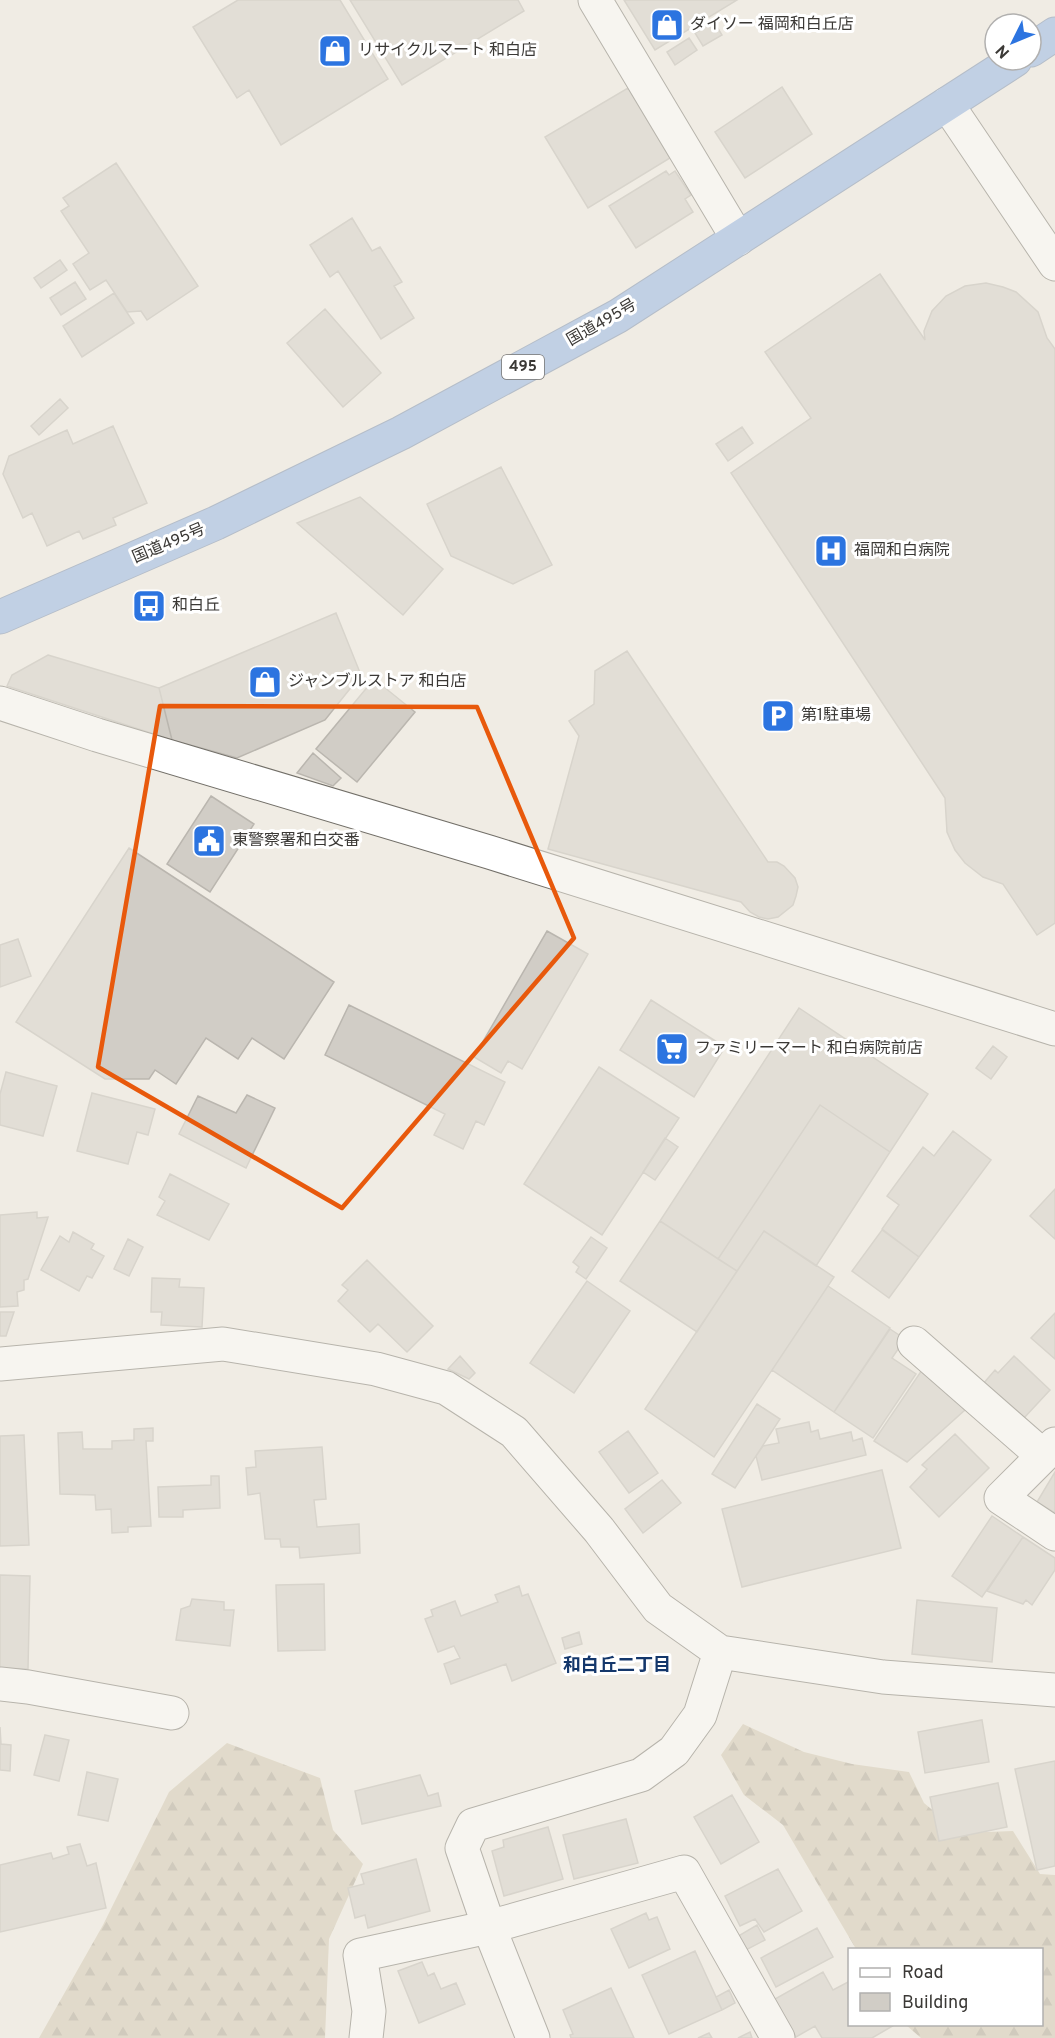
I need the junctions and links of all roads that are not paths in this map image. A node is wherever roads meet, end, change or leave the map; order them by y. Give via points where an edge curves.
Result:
1 (596, 0) edge
2 (996, 72) edge
3 (947, 104) junction
4 (738, 239) junction
5 (1055, 264) edge
6 (0, 617) edge
7 (0, 703) edge
8 (1055, 1029) edge
9 (914, 1343) dead end
10 (0, 1364) edge
11 (1049, 1450) edge
12 (1055, 1534) edge
13 (720, 1652) junction
14 (0, 1684) edge
15 (1055, 1690) edge
16 (172, 1713) dead end
17 (489, 1927) junction
18 (366, 2038) edge
19 (532, 2038) edge
20 (778, 2038) edge

1 - 4 street
2 - 3 highway, 国道495号 / 495
3 - 4 highway, 国道495号 / 495
3 - 5 street
4 - 6 highway, 国道495号 / 495 via 618,316 401,434 216,524
7 - 8 street
9 - 11 street
10 - 13 street via 223,1344 376,1369 446,1388 514,1432 599,1530 658,1608
11 - 12 street via 1001,1498
13 - 15 street via 883,1677
13 - 17 street via 700,1715 674,1751 641,1776 473,1825 462,1848
14 - 16 street
17 - 18 street via 360,1955 369,2011
17 - 19 street
17 - 20 street via 684,1872

